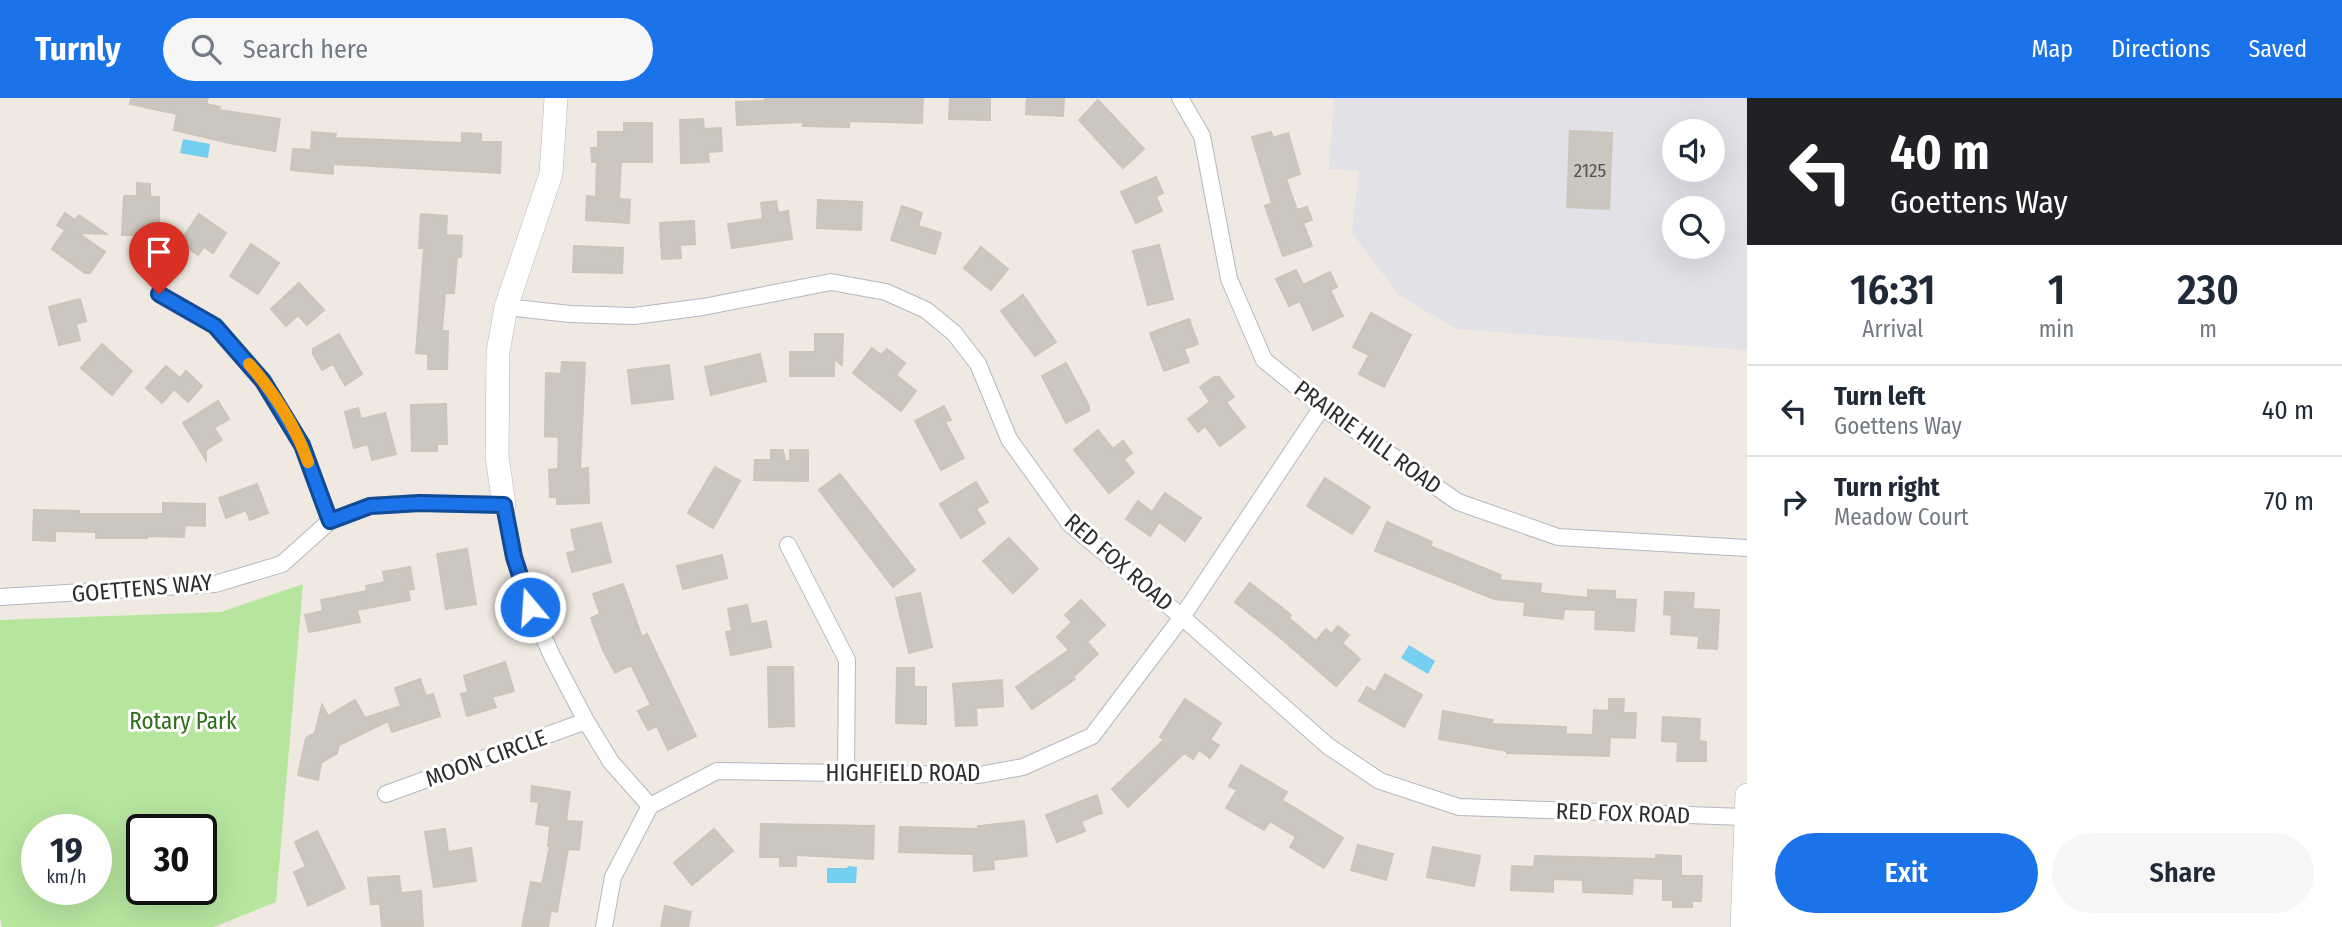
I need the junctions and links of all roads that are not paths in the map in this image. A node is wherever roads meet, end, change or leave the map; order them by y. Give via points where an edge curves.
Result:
1 (556, 98) edge
2 (1180, 98) edge
3 (159, 294) dead end
4 (506, 307) junction
5 (1322, 407) junction
6 (504, 505) junction
7 (330, 521) junction
8 (788, 545) dead end
9 (1747, 548) edge
10 (0, 597) edge
11 (1182, 617) junction
12 (586, 721) junction
13 (846, 774) junction
14 (386, 794) dead end
15 (650, 806) junction
16 (1746, 806) edge
17 (604, 927) edge
18 (1742, 927) edge

1 - 4 street via 551,174
2 - 5 street, PRAIRIE HILL ROAD via 1202,136 1228,279 1264,360
3 - 7 street via 215,326 263,381 302,445
4 - 6 street via 498,352 496,456
4 - 11 street, RED FOX ROAD via 634,316 831,282 886,292 926,310 954,334 978,364 1009,439 1070,524
5 - 9 street, PRAIRIE HILL ROAD via 1458,502 1558,537
5 - 11 street, HIGHFIELD ROAD
6 - 7 street, GOETTENS WAY via 370,506
6 - 12 street via 530,607
7 - 10 street, GOETTENS WAY via 282,564 215,584
8 - 13 street via 847,660
11 - 13 street, HIGHFIELD ROAD via 1092,736 1023,767 979,775
11 - 16 street, RED FOX ROAD via 1328,746 1380,781 1459,807
12 - 14 street, MOON CIRCLE
12 - 15 street via 611,762
13 - 15 street, HIGHFIELD ROAD via 717,771
15 - 17 street via 613,877
16 - 18 street

